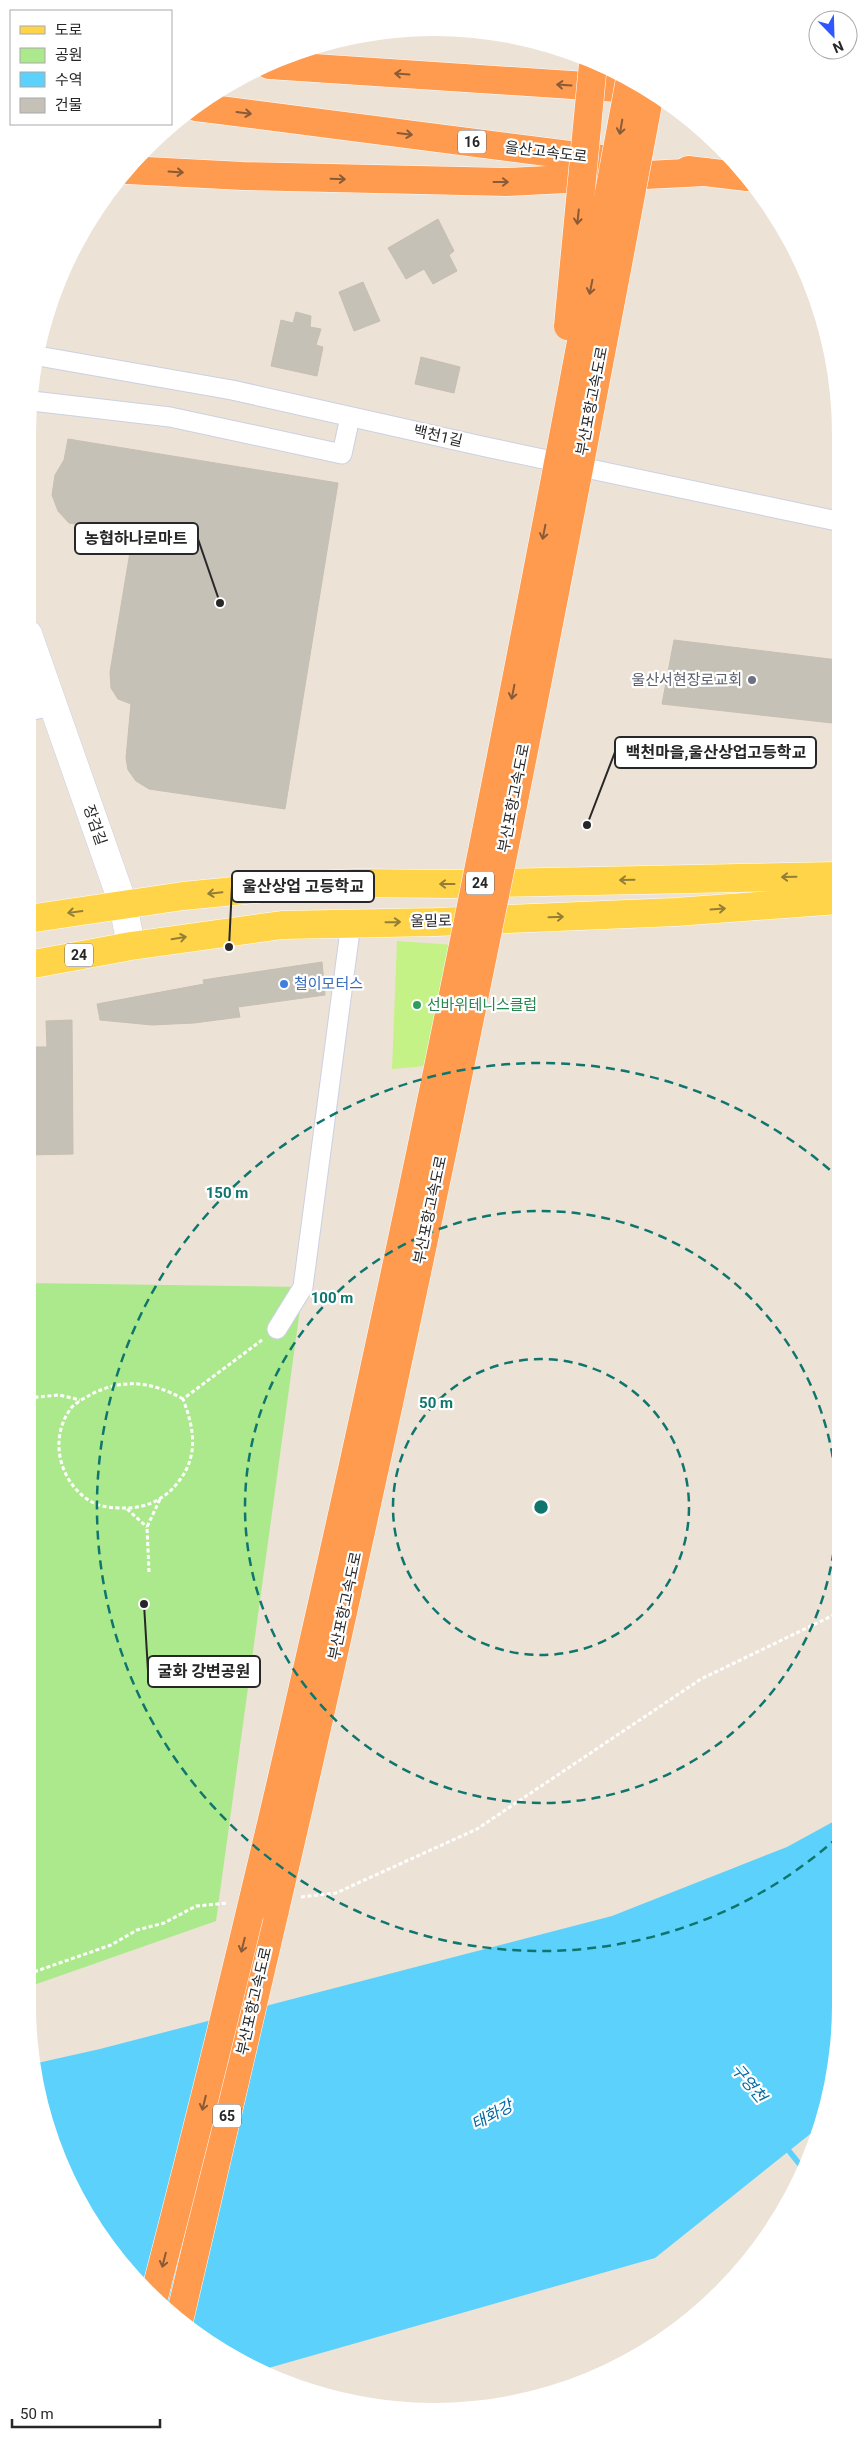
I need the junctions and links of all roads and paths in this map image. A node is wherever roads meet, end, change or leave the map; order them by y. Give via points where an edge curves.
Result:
1 (284, 66) edge
2 (592, 70) edge
3 (628, 87) edge
4 (633, 90) edge
5 (648, 99) edge
6 (206, 108) edge
7 (136, 170) edge
8 (706, 172) junction
9 (737, 177) edge
10 (44, 357) edge
11 (38, 401) edge
12 (350, 417) junction
13 (551, 499) junction
14 (832, 520) edge
15 (36, 683) edge
16 (40, 708) edge
17 (832, 876) edge
18 (832, 900) edge
19 (123, 904) junction
20 (36, 918) edge
21 (351, 923) junction
22 (131, 946) junction
23 (36, 964) edge
24 (277, 1329) joint
25 (36, 1397) edge
26 (183, 1399) junction
27 (81, 1400) junction
28 (160, 1499) junction
29 (126, 1508) junction
30 (147, 1527) junction
31 (149, 1572) dead end
32 (832, 1616) edge
33 (298, 1897) dead end
34 (233, 1903) dead end
35 (36, 1971) edge
36 (156, 2289) edge
37 (181, 2312) edge

4 -> 1 highway
2 -> 13 highway, bridge
3 -> 13 highway, 부산포항고속도로 / 65, bridge
5 - 37 highway, 부산포항고속도로 / 65, bridge via 561,562 440,1160 327,1690
6 -> 8 highway, 울산고속도로 / 16
7 -> 8 highway via 507,182
8 - 9 highway, 울산고속도로 / 16
10 - 12 street, 백천1길 via 232,390
11 - 12 street via 170,417 342,454
12 - 14 street, 백천1길
13 -> 36 highway, 부산포항고속도로 / 65, bridge via 410,1208 255,1898
15 - 16 main road, 장검길
16 - 19 main road, 장검길
17 -> 19 main road, 24 via 346,884 276,887
21 -> 18 main road, 울밀로 / 24 via 676,912
19 -> 20 main road, 24
19 - 22 main road, 장검길
22 -> 21 main road, 울밀로 / 24 via 282,925
21 - 24 street via 303,1287
22 - 23 main road, 울밀로 / 24
24 - 26 path
25 - 27 path via 59,1395
26 - 27 path via 156,1388 120,1383
26 - 28 path via 194,1435 191,1455 184,1474
27 - 29 path via 69,1410 59,1436 61,1466 87,1500 106,1508
28 - 29 path
28 - 30 path
29 - 30 path
30 - 31 path
32 - 33 path via 702,1679 477,1829 336,1893
34 - 35 path via 196,1906 164,1923 137,1930 111,1946

